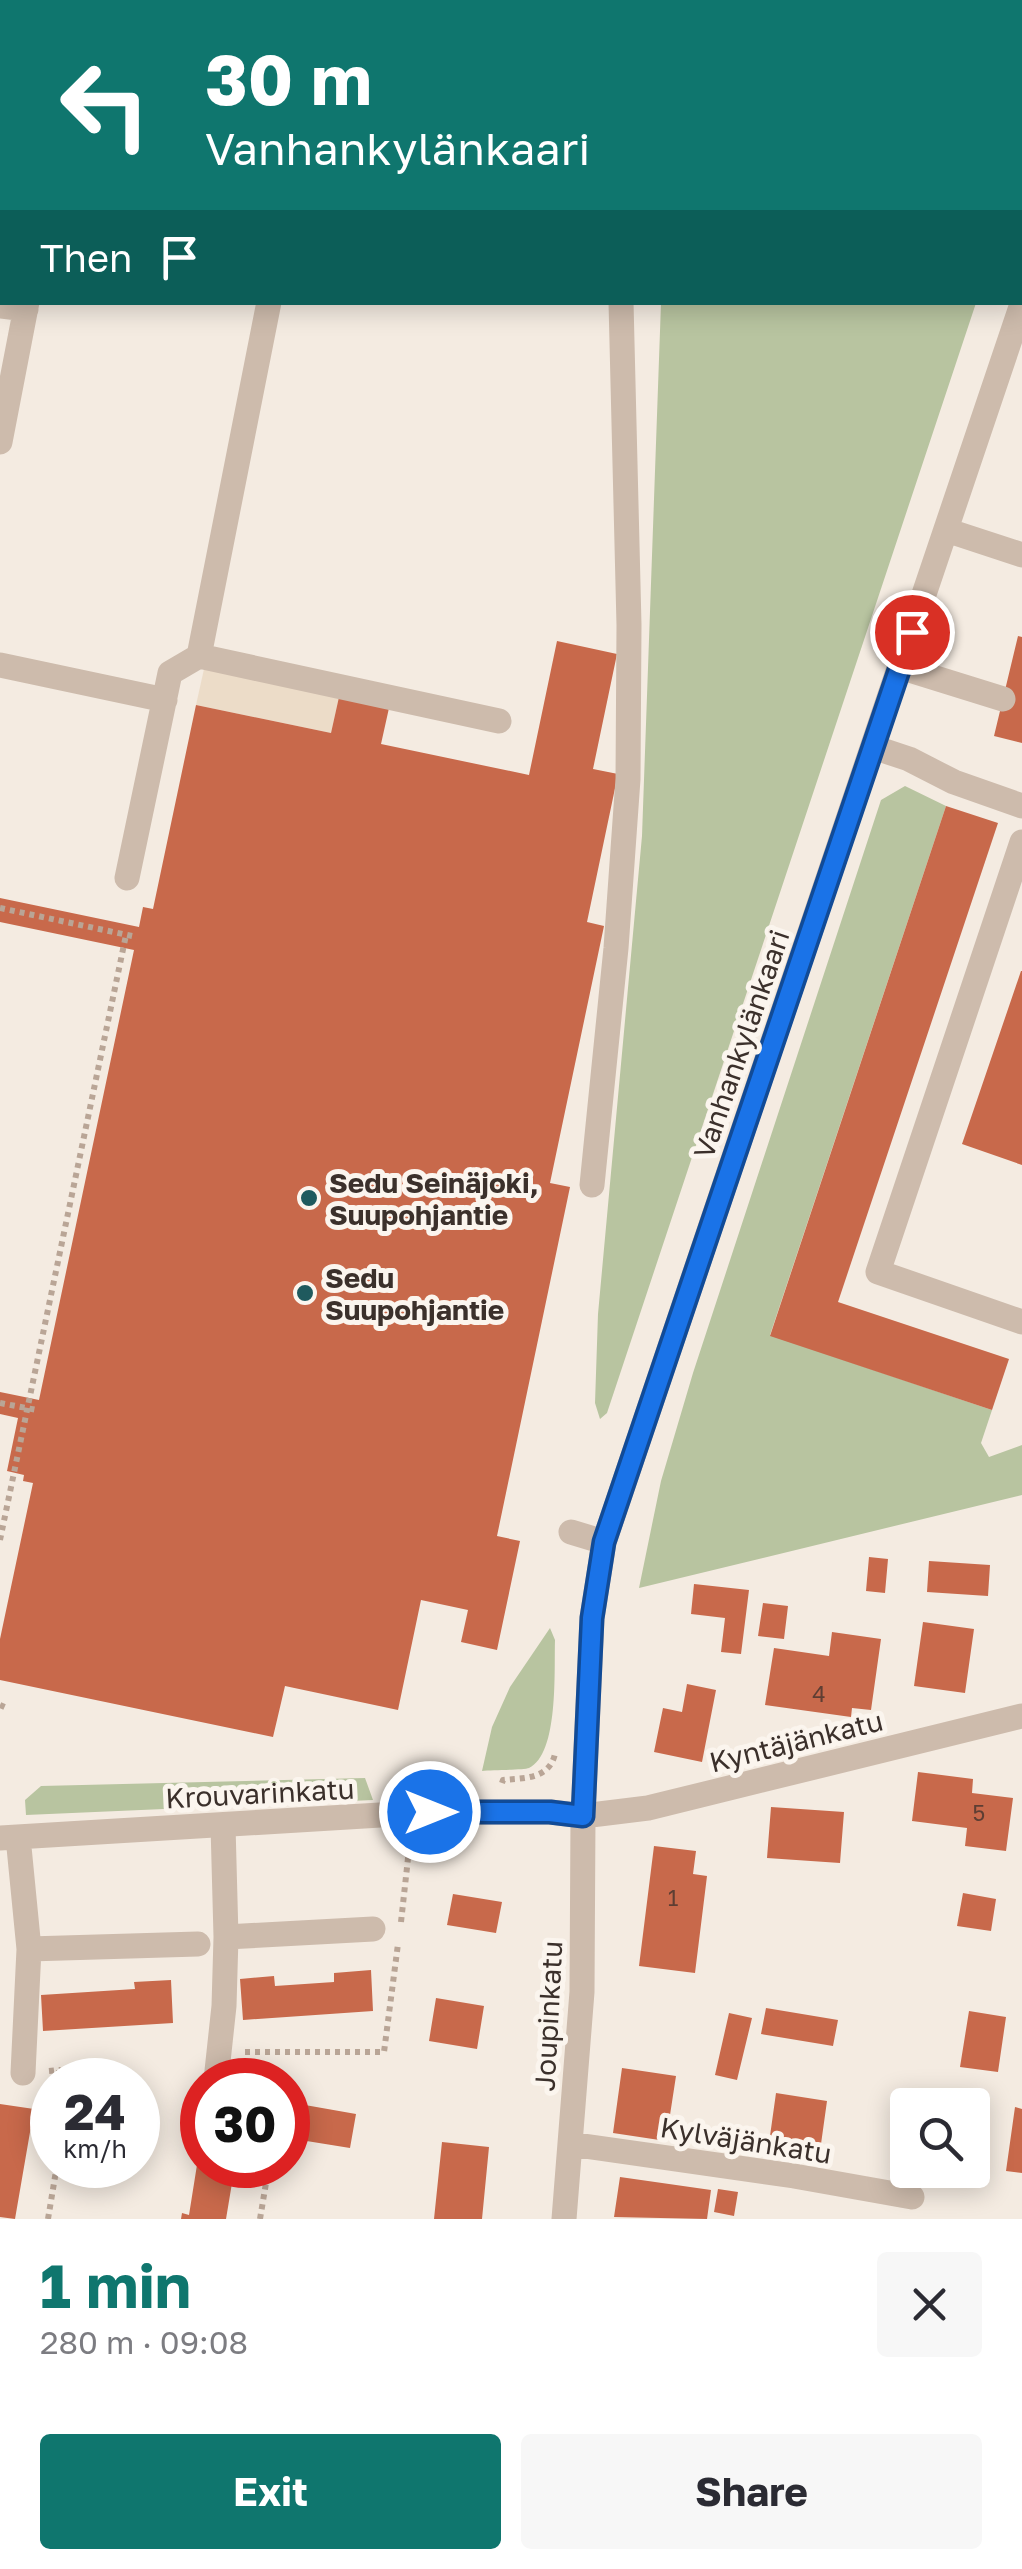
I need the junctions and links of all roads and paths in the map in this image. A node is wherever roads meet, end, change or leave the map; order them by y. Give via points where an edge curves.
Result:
1 (268, 305) edge
2 (621, 305) edge
3 (1022, 305) edge
4 (0, 306) edge
5 (27, 306) edge
6 (0, 442) edge
7 (946, 530) junction
8 (1022, 555) edge
9 (199, 656) junction
10 (0, 664) edge
11 (900, 667) junction
12 (1003, 698) dead end
13 (165, 700) junction
14 (499, 721) dead end
15 (873, 747) junction
16 (1022, 806) edge
17 (1022, 842) edge
18 (127, 878) dead end
19 (0, 908) edge
20 (126, 935) junction
21 (137, 937) dead end
22 (592, 1185) dead end
23 (1022, 1322) edge
24 (0, 1403) edge
25 (32, 1410) junction
26 (571, 1532) dead end
27 (0, 1540) edge
28 (604, 1542) junction
29 (0, 1705) edge
30 (9, 1709) dead end
31 (1022, 1716) edge
32 (430, 1774) dead end
33 (420, 1813) junction
34 (583, 1816) junction
35 (222, 1825) junction
36 (9, 1837) edge
37 (372, 1929) dead end
38 (226, 1938) junction
39 (198, 1944) dead end
40 (29, 1949) junction
41 (219, 2052) junction
42 (218, 2058) edge
43 (23, 2074) dead end
44 (570, 2144) junction
45 (53, 2188) edge
46 (265, 2188) edge
47 (912, 2198) dead end
48 (48, 2219) edge
49 (260, 2219) edge
50 (564, 2219) edge

1 - 9 street
2 - 22 street via 628,779
3 - 7 street, Vanhankylänkaari
4 - 5 street
5 - 6 street
7 - 8 street
7 - 11 street, Vanhankylänkaari
9 - 13 street via 170,673
9 - 14 street
10 - 13 street
11 - 12 street
11 - 15 street, Vanhankylänkaari
13 - 18 street
15 - 16 street
15 - 28 street, Vanhankylänkaari
17 - 23 street via 878,1272
19 - 20 path
20 - 21 path
20 - 25 path
24 - 25 path
25 - 27 path
26 - 28 street
28 - 34 street, Vanhankylänkaari via 592,1618
29 - 30 path
31 - 34 street, Kyntäjänkatu via 648,1808
32 - 33 street
33 - 34 street, Krouvarinkatu
33 - 35 street, Krouvarinkatu
33 - 41 path via 384,2052
34 - 44 street, Joupinkatu via 582,1992
35 - 36 street, Krouvarinkatu
35 - 38 street
36 - 40 street
37 - 38 street
38 - 41 street
39 - 40 street
40 - 43 street
41 - 42 street
44 - 47 street, Kylväjänkatu
44 - 50 street, Joupinkatu
45 - 48 path
46 - 49 path

